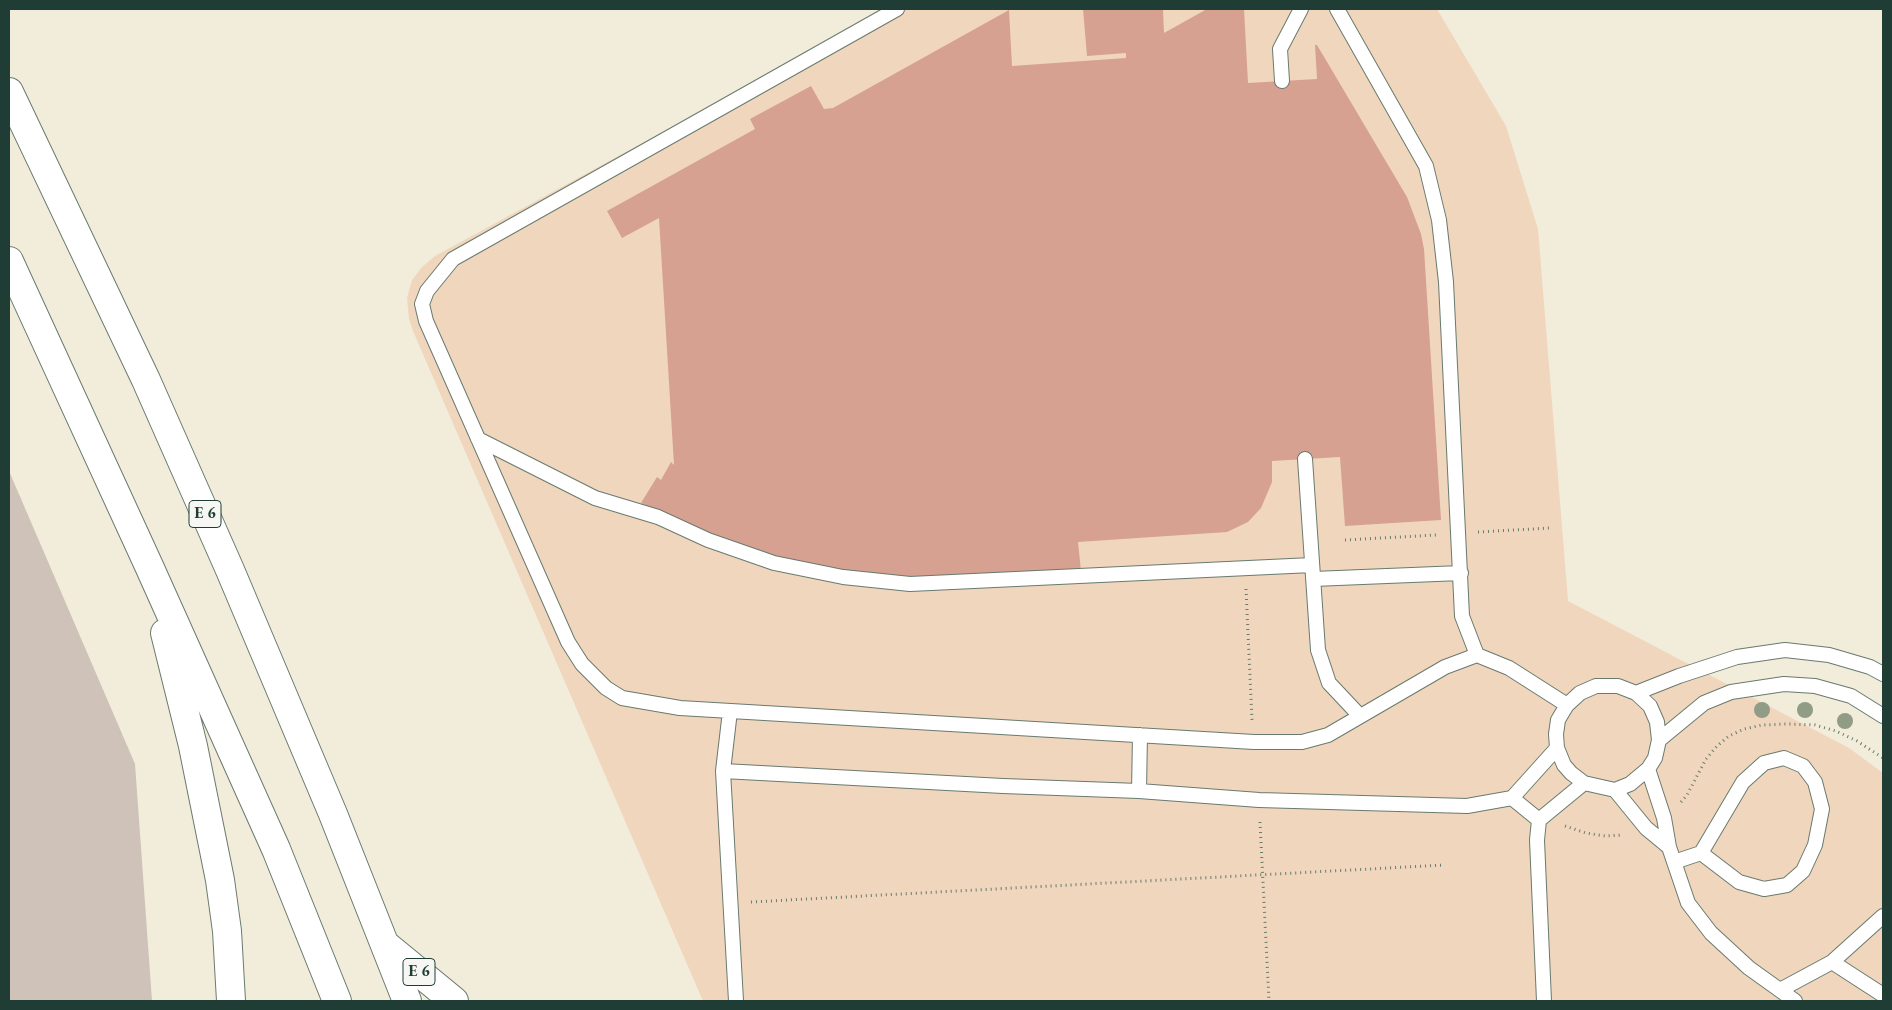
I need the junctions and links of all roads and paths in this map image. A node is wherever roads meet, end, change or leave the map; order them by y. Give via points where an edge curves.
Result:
1 (897, 9) edge
2 (1301, 9) edge
3 (1337, 9) edge
4 (1282, 81) dead end
5 (9, 92) edge
6 (9, 262) edge
7 (478, 439) junction
8 (1305, 459) dead end
9 (1550, 528) dead end
10 (1473, 532) dead end
11 (1438, 535) dead end
12 (1345, 540) dead end
13 (1312, 564) junction
14 (149, 566) junction
15 (1461, 573) junction
16 (1314, 579) junction
17 (1246, 588) dead end
18 (1477, 655) junction
19 (1883, 674) edge
20 (1636, 694) junction
21 (1567, 705) junction
22 (730, 711) junction
23 (1360, 716) junction
24 (1883, 716) edge
25 (1253, 729) dead end
26 (1140, 735) junction
27 (1659, 740) junction
28 (1557, 748) junction
29 (1883, 758) edge
30 (1648, 769) junction
31 (723, 771) junction
32 (1584, 783) junction
33 (1615, 790) junction
34 (1139, 791) junction
35 (1512, 798) junction
36 (1664, 818) junction
37 (1260, 820) dead end
38 (1539, 820) junction
39 (1646, 828) junction
40 (1669, 847) junction
41 (1702, 853) junction
42 (1674, 862) junction
43 (1444, 866) dead end
44 (1263, 874) junction
45 (730, 903) junction
46 (1883, 916) edge
47 (384, 943) junction
48 (1832, 962) junction
49 (1780, 990) junction
50 (1883, 995) edge
51 (231, 1001) edge
52 (337, 1001) edge
53 (407, 1001) edge
54 (454, 1001) edge
55 (736, 1001) edge
56 (1269, 1001) edge
57 (1544, 1001) edge
58 (1795, 1001) edge

1 - 7 lane via 453,259 427,291 422,304 426,321
2 - 4 lane via 1280,49
3 - 15 lane via 1426,166 1439,220 1446,282
5 - 47 highway, E 6 via 146,380 230,570
6 - 14 highway
7 - 13 lane via 595,498 658,517 708,540 774,563 843,577 910,584
7 - 22 lane via 568,642 582,664 606,688 622,698 680,708
8 - 13 lane
9 - 10 path
11 - 12 path
13 - 16 lane
14 - 51 highway via 193,746 220,880
14 - 52 highway via 276,849
15 - 16 lane
15 - 18 lane via 1462,616
16 - 23 lane via 1318,650 1329,684
17 - 25 path
18 - 21 lane via 1509,668
18 - 23 lane via 1445,667
19 - 20 lane via 1870,666 1785,650 1737,657
20 - 21 lane via 1618,686 1596,686 1580,693
20 - 27 lane via 1650,706 1657,722
21 - 28 lane via 1558,720
22 - 26 lane
22 - 31 lane
23 - 26 lane via 1328,735 1302,742
24 - 27 lane via 1851,696 1815,686 1784,684 1731,692 1704,703
26 - 34 lane
27 - 30 lane via 1655,758
28 - 32 lane via 1564,765
28 - 35 lane
29 - 36 path via 1836,731 1814,725 1762,725 1729,736 1717,746 1706,759 1687,795
30 - 33 lane via 1630,784
30 - 36 lane
31 - 34 lane
31 - 45 lane
32 - 33 lane
32 - 38 lane
33 - 39 lane
34 - 35 lane via 1259,800 1466,806
35 - 38 lane
36 - 40 lane
37 - 44 path
38 - 39 path via 1605,836
38 - 57 lane via 1537,840
39 - 40 lane
40 - 42 lane
41 - 41 lane via 1743,782 1764,763 1784,758 1803,766 1815,782 1822,809 1815,845 1803,871 1787,886 1764,889 1738,882
41 - 42 lane
42 - 49 lane via 1688,903 1711,933 1749,968
43 - 44 path
44 - 45 path
44 - 56 path
45 - 55 lane
46 - 48 lane
47 - 53 highway, E 6
47 - 54 highway, E 6
48 - 49 lane
48 - 50 lane
49 - 58 lane

